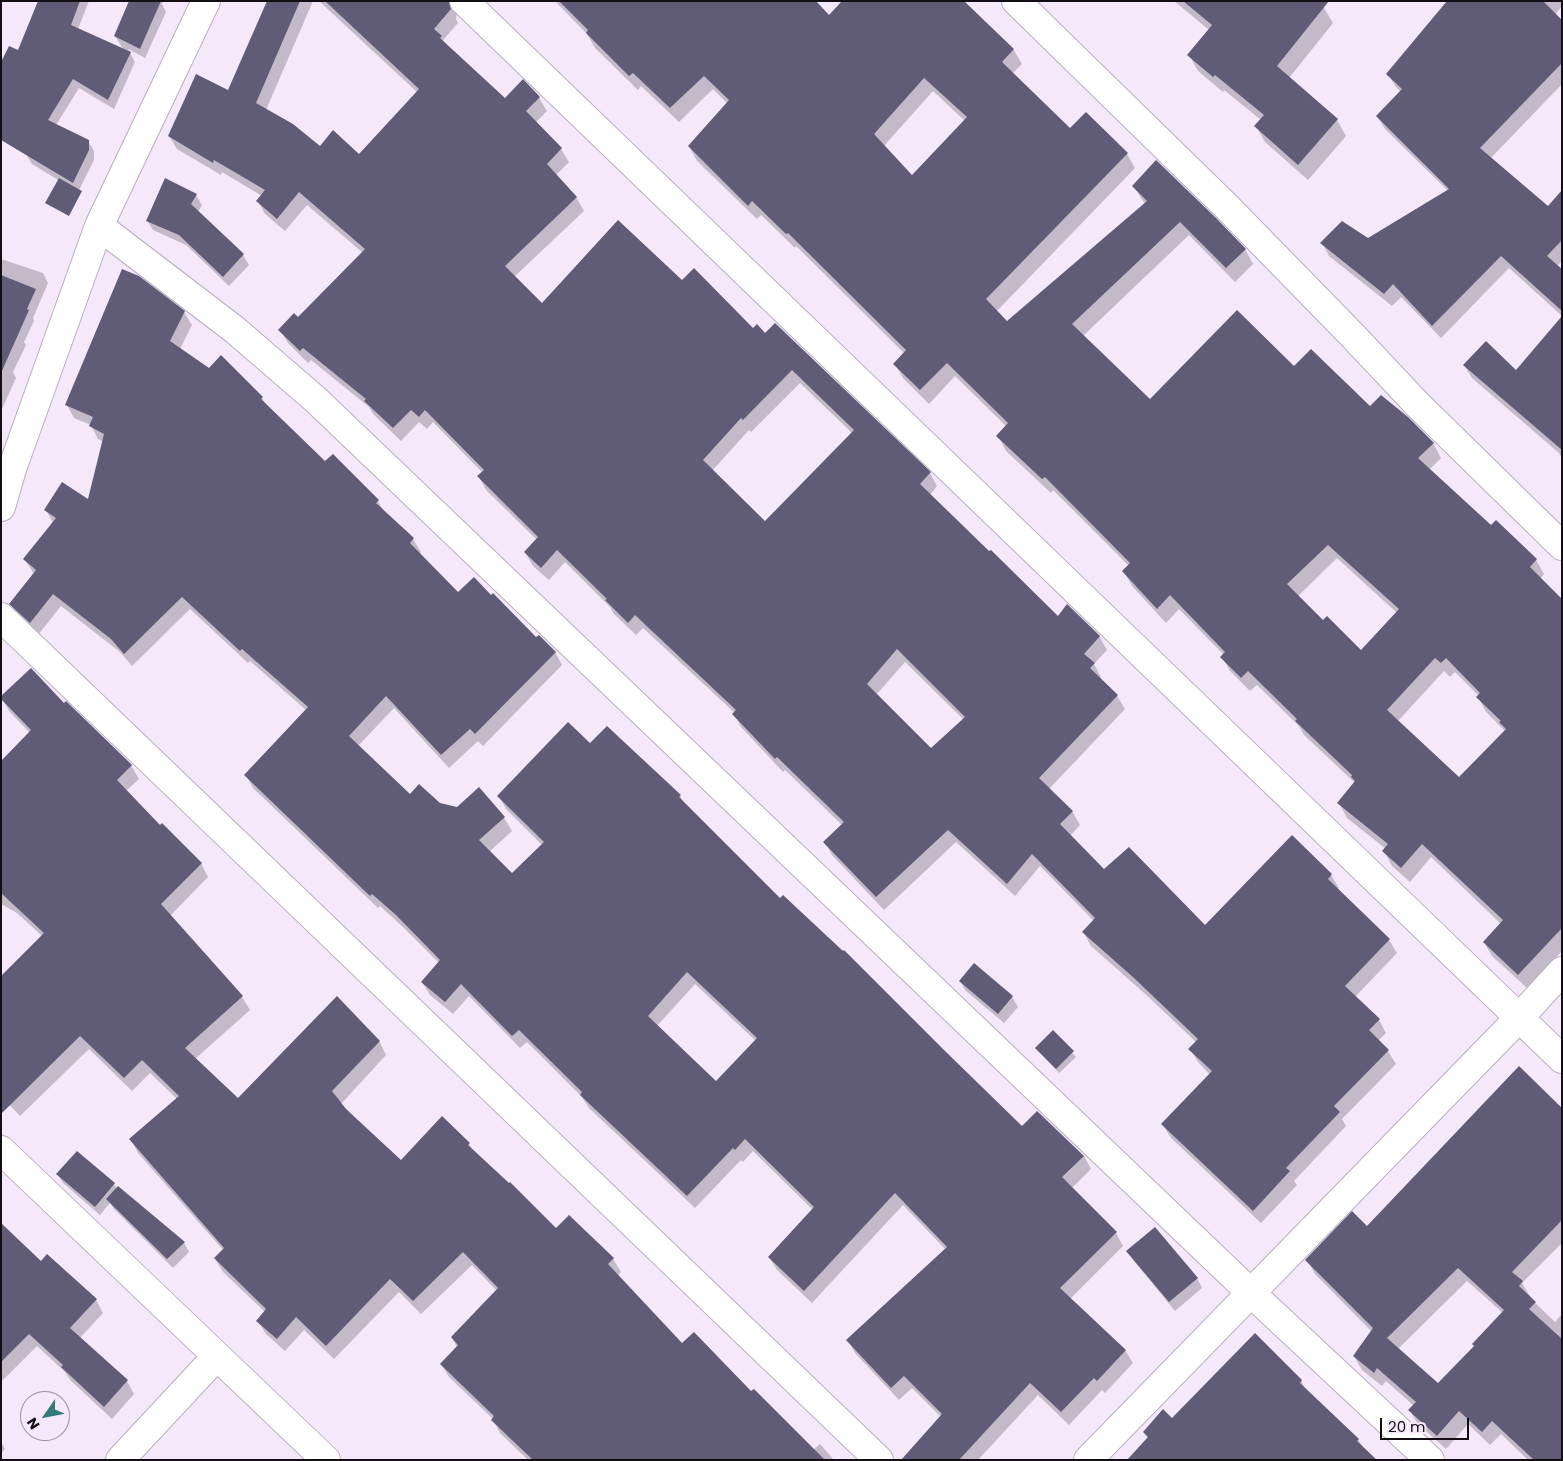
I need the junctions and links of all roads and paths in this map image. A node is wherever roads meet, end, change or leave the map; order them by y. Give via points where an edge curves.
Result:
1 (206, 1) edge
2 (464, 1) edge
3 (1016, 1) edge
4 (99, 226) junction
5 (7, 466) edge
6 (1, 507) edge
7 (1562, 546) edge
8 (1, 617) edge
9 (1562, 971) edge
10 (1519, 1018) junction
11 (1562, 1059) edge
12 (1, 1150) edge
13 (1251, 1293) junction
14 (217, 1356) junction
15 (120, 1460) edge
16 (326, 1460) edge
17 (879, 1460) edge
18 (1088, 1460) edge
19 (1430, 1460) edge

1 - 4 street
2 - 10 street
3 - 7 street via 1226,207 1417,404
4 - 5 street
4 - 13 street via 235,330 315,399
5 - 6 street
8 - 17 street
9 - 10 street
10 - 11 street
10 - 13 street
12 - 14 street
13 - 18 street
13 - 19 street
14 - 15 street
14 - 16 street

